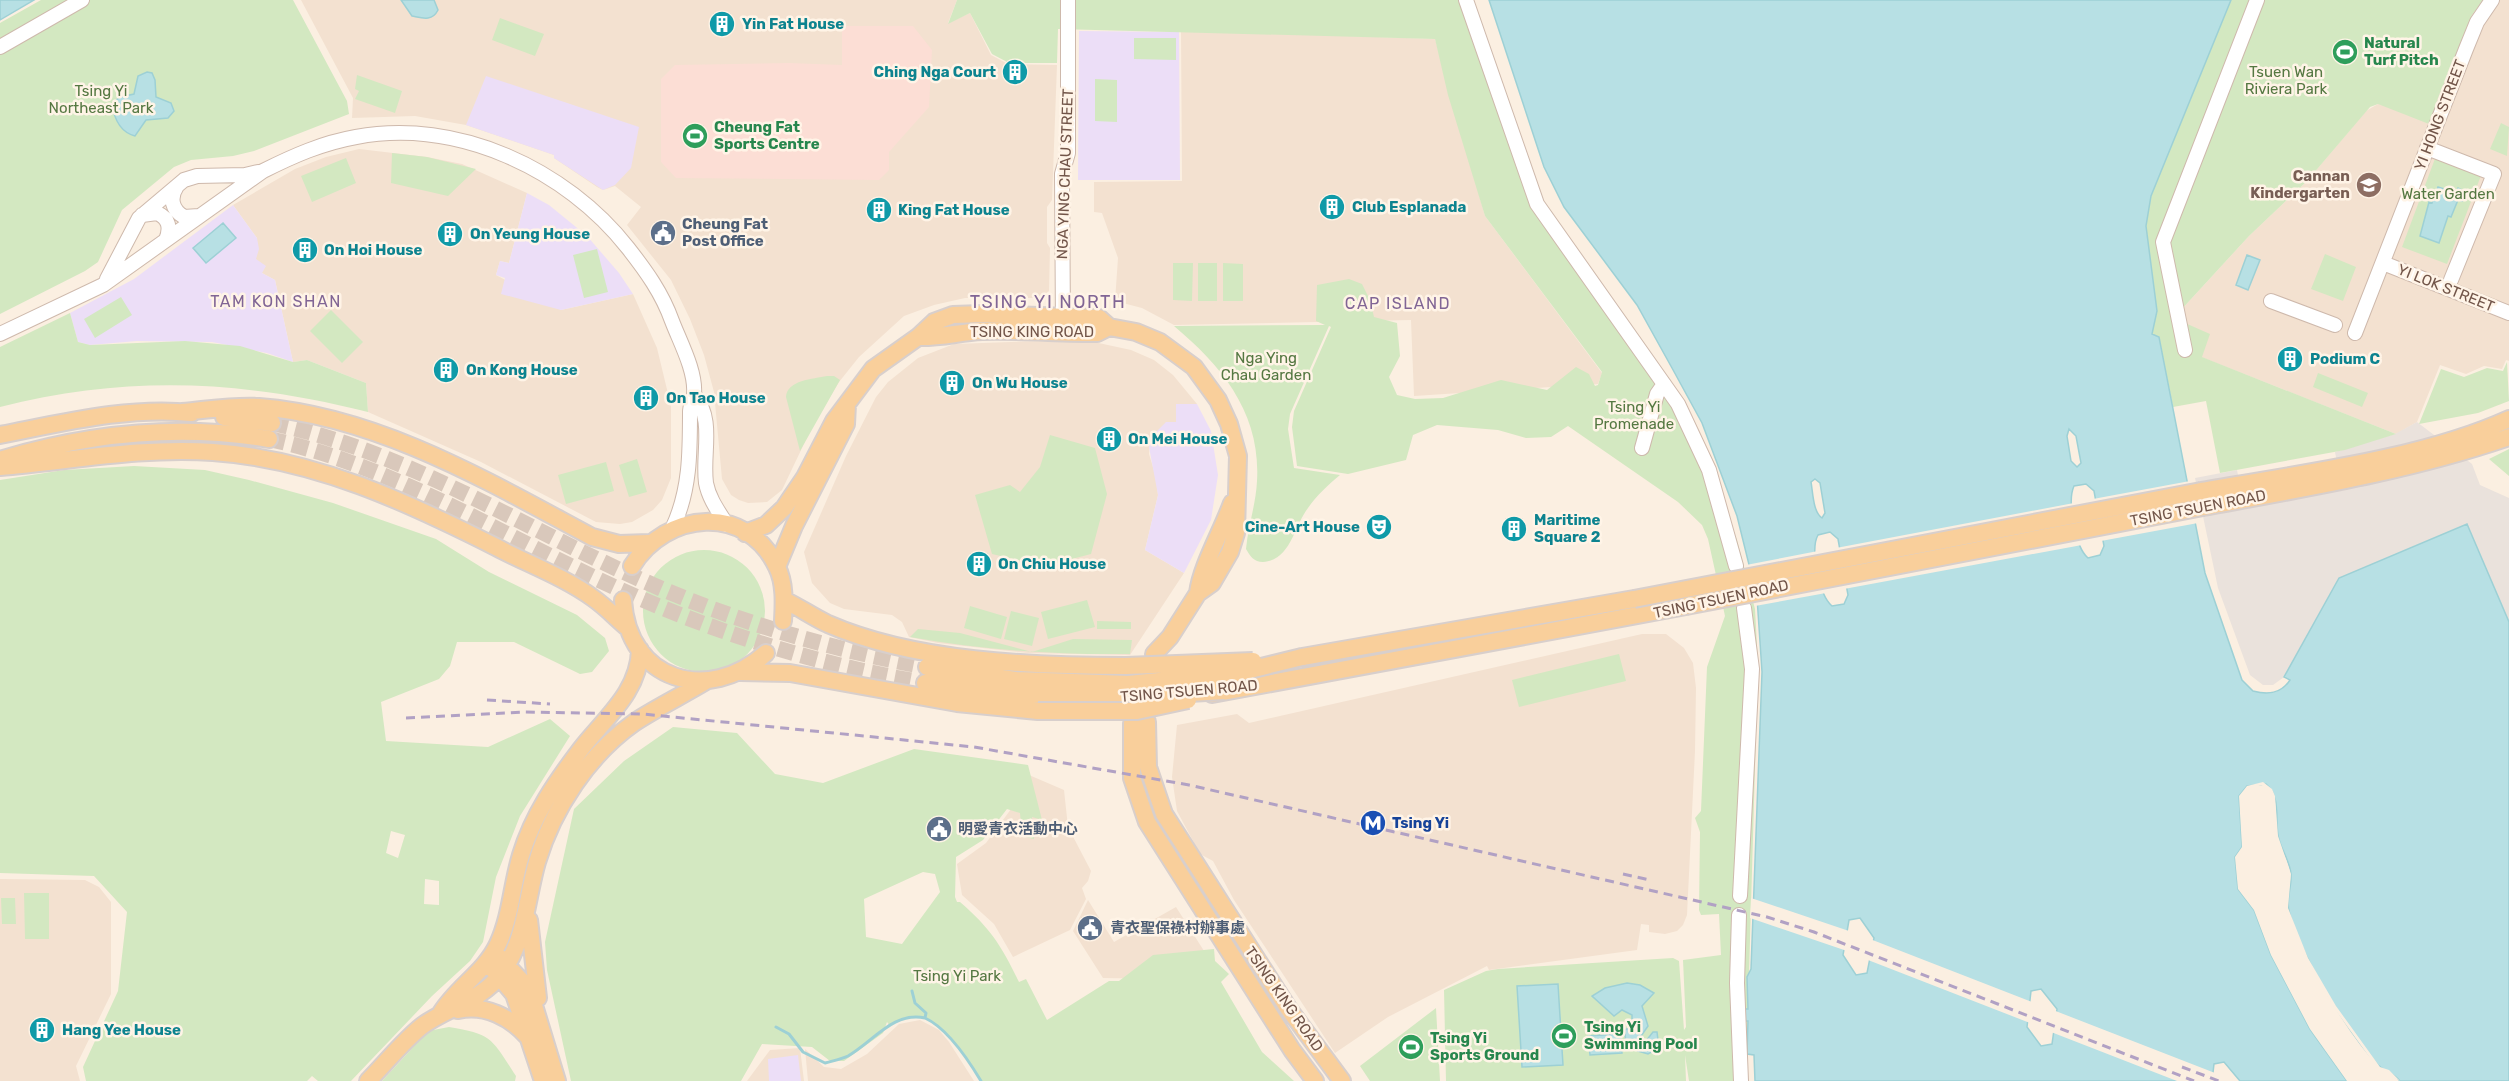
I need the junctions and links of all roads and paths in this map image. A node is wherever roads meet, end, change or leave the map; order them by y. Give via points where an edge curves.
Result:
1 (82, 0) edge
2 (1068, 0) edge
3 (1466, 0) edge
4 (2257, 0) edge
5 (2492, 0) edge
6 (0, 47) edge
7 (2427, 148) junction
8 (263, 171) junction
9 (177, 186) junction
10 (142, 215) junction
11 (201, 215) junction
12 (166, 240) junction
13 (2383, 263) junction
14 (2451, 280) dead end
15 (103, 285) junction
16 (2271, 301) dead end
17 (2509, 312) edge
18 (1063, 315) junction
19 (2335, 325) dead end
20 (1109, 327) junction
21 (1064, 333) junction
22 (2355, 333) dead end
23 (0, 334) edge
24 (918, 337) junction
25 (2185, 350) dead end
26 (1664, 384) junction
27 (694, 394) junction
28 (847, 405) junction
29 (182, 412) junction
30 (2507, 426) edge
31 (0, 435) edge
32 (1642, 448) dead end
33 (0, 459) edge
34 (0, 467) edge
35 (727, 525) junction
36 (673, 527) junction
37 (745, 533) junction
38 (649, 543) junction
39 (632, 566) dead end
40 (1736, 566) dead end
41 (777, 567) junction
42 (623, 600) dead end
43 (784, 600) junction
44 (1744, 608) dead end
45 (783, 621) dead end
46 (628, 628) junction
47 (640, 650) junction
48 (766, 653) dead end
49 (1159, 656) dead end
50 (1302, 657) junction
51 (741, 672) junction
52 (706, 681) junction
53 (1224, 691) junction
54 (1180, 839) junction
55 (1178, 869) junction
56 (1740, 896) dead end
57 (529, 908) junction
58 (1739, 915) dead end
59 (490, 958) junction
60 (504, 969) junction
61 (441, 1013) junction
62 (542, 1023) junction
63 (1294, 1028) junction
64 (531, 1040) junction
65 (368, 1081) edge
66 (543, 1081) edge
67 (557, 1081) edge
68 (1316, 1081) edge
69 (1342, 1081) edge
70 (1741, 1081) edge

1 - 6 street
2 - 18 street, NGA YING CHAU STREET via 1068,153 1062,174
3 - 26 street via 1537,204
4 - 25 street via 2163,242
5 - 7 street, YI HONG STREET via 2477,22
7 - 13 street, YI HONG STREET
7 - 14 street via 2494,174
8 - 9 street via 197,176
8 - 11 street
8 - 27 street via 322,145 405,133 454,139 537,171 574,194 607,222 648,274 665,299
9 - 10 street
9 - 11 street via 172,198 174,209 190,218
10 - 12 street via 157,213 165,219 169,228
10 - 15 street
11 - 12 street
12 - 15 street
13 - 17 street, YI LOK STREET
13 - 22 street, YI HONG STREET
15 - 23 street
16 - 19 street
18 - 20 main road, TSING KING ROAD via 1099,318
18 - 21 street, NGA YING CHAU STREET
18 - 24 main road, TSING KING ROAD via 953,315 934,322
20 - 21 main road, TSING KING ROAD via 1097,333
20 - 49 main road, TSING KING ROAD via 1160,342 1194,367 1218,400 1238,456 1236,533 1230,552 1212,583 1198,593
21 - 24 main road, TSING KING ROAD via 984,331
24 - 28 main road, TSING KING ROAD via 873,369
26 - 32 street via 1657,394
26 - 40 street via 1678,404 1709,470
27 - 35 street via 704,407 706,484
27 - 36 street via 687,487
28 - 37 main road, TSING KING ROAD via 784,508 766,525
28 - 41 main road, TSING KING ROAD via 843,430
29 - 31 main road via 97,417
29 - 33 main road via 271,431 136,433 72,441
29 - 38 main road via 256,407 340,423 419,450 592,537 619,544
30 - 50 main road, TSING TSUEN ROAD, bridge via 2371,459 1455,632
30 - 53 main road, TSING TSUEN ROAD, bridge via 2437,459 2363,477
34 - 46 main road via 133,452 178,451 238,454 287,463 382,493 445,522 583,591
35 - 36 main road via 701,521
35 - 37 main road
36 - 38 main road
37 - 41 main road via 762,546
38 - 39 main road
41 - 43 main road
42 - 46 main road
43 - 45 main road
43 - 50 main road, bridge via 828,624 898,644 972,657 1060,666 1177,665
44 - 56 street via 1752,669
46 - 47 main road
47 - 52 main road via 652,664 672,675
47 - 59 main road via 639,667 630,690 562,775 536,816 520,857 503,934
48 - 51 main road
50 - 53 main road, TSING TSUEN ROAD, bridge via 1233,674 1128,684 926,675 1004,693 1071,697
51 - 52 main road
51 - 53 main road, bridge via 790,674 957,703 1067,712 1137,711
52 - 57 main road via 633,724 592,763 549,830 537,862
54 - 55 main road
54 - 55 main road, TSING KING ROAD via 1152,785 1139,723 1131,760 1134,789 1147,822
54 - 63 main road, TSING KING ROAD
55 - 63 main road, TSING KING ROAD
57 - 60 main road via 518,943
57 - 62 main road
58 - 70 street
59 - 60 main road
59 - 61 main road via 451,997
60 - 61 main road via 477,995
60 - 62 main road via 529,989
60 - 64 main road
61 - 64 main road via 463,1008 488,1011 505,1017
61 - 65 main road via 404,1042
62 - 67 main road
63 - 68 main road, TSING KING ROAD
63 - 69 main road, TSING KING ROAD
64 - 66 main road

